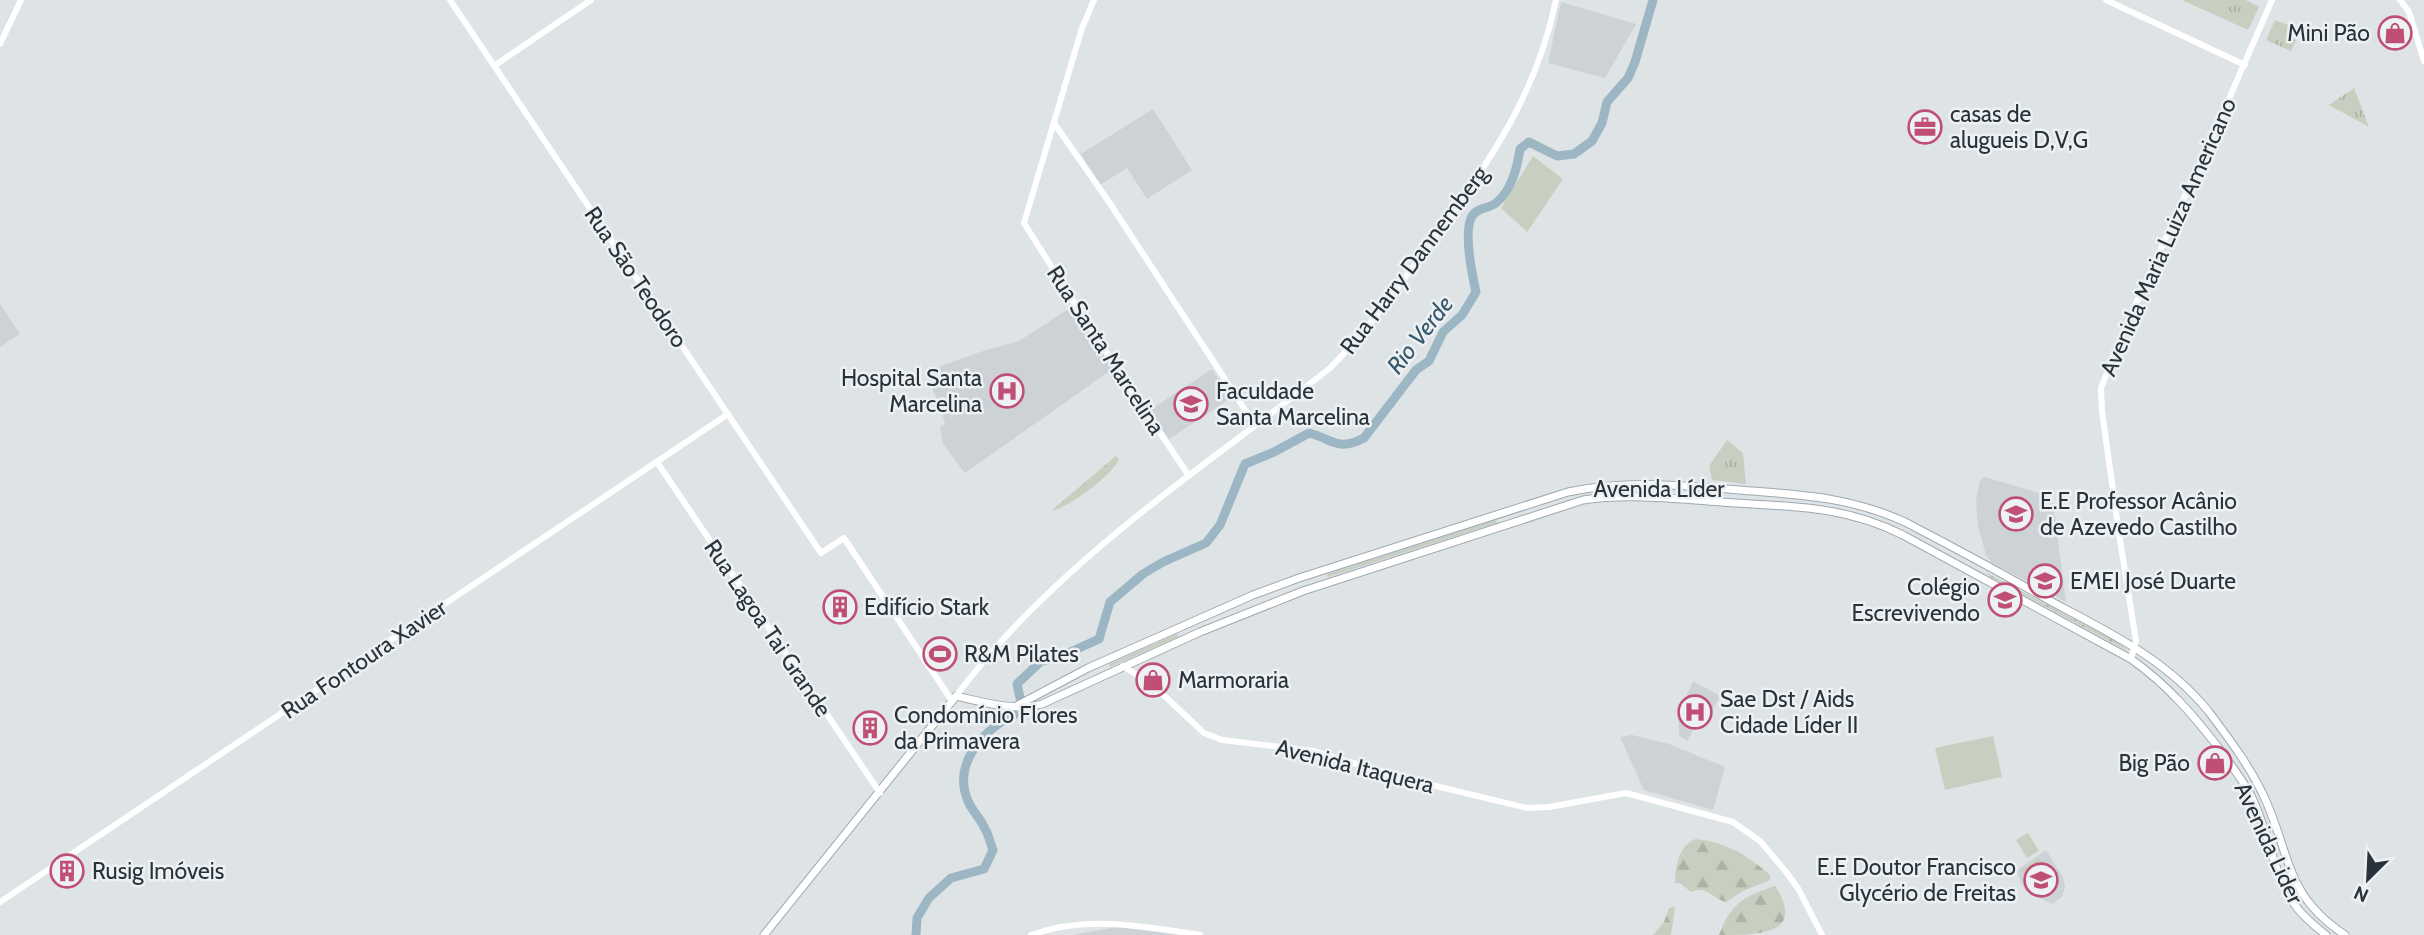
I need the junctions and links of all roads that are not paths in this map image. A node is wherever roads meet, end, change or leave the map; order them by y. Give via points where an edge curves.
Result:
1 (21, 0) edge
2 (450, 0) edge
3 (591, 0) edge
4 (1094, 0) edge
5 (1556, 0) edge
6 (2106, 0) edge
7 (2272, 0) edge
8 (2400, 0) edge
9 (0, 44) edge
10 (2424, 61) edge
11 (2245, 65) junction
12 (494, 66) junction
13 (1054, 123) junction
14 (728, 414) junction
15 (1255, 425) junction
16 (657, 462) junction
17 (1189, 476) junction
18 (1917, 542) junction
19 (1973, 558) junction
20 (2136, 647) junction
21 (2131, 659) junction
22 (1123, 666) junction
23 (954, 698) junction
24 (1014, 706) junction
25 (2192, 713) joint
26 (2252, 775) joint
27 (880, 793) junction
28 (0, 902) edge
29 (764, 935) edge
30 (1031, 935) edge
31 (1200, 935) edge
32 (1822, 935) edge
33 (2326, 935) edge
34 (2345, 935) edge

1 - 9 main road
2 - 12 main road, Rua São Teodoro
3 - 12 main road
4 - 13 main road
5 - 15 main road, Rua Harry Dannemberg via 1533,77 1472,186 1349,348
6 - 11 main road
7 - 11 main road, Avenida Maria Luiza Americano
8 - 10 main road via 2409,12
11 - 20 main road, Avenida Maria Luiza Americano via 2101,388
12 - 14 main road, Rua São Teodoro
13 - 15 main road
13 - 17 main road, Rua Santa Marcelina via 1024,223
14 - 16 main road, Rua Fontoura Xavier
14 - 23 main road, Rua São Teodoro via 821,553 844,538
15 - 17 main road, Rua Harry Dannemberg
16 - 27 main road, Rua Lagoa Tai Grande
16 - 28 main road, Rua Fontoura Xavier
17 - 23 main road, Rua Harry Dannemberg via 1051,590 999,642
18 - 19 main road via 1961,561
18 - 21 main road, Avenida Líder
18 - 22 main road, Avenida Líder via 1868,519 1806,506 1618,496 1583,500 1303,591
19 - 20 main road, Avenida Líder
19 - 24 main road, Avenida Líder via 1877,510 1832,498 1684,486 1594,487 1253,595
20 - 21 main road
20 - 26 main road, Avenida Líder via 2194,695
21 - 25 main road, Avenida Líder
22 - 24 main road via 1052,701
22 - 32 main road, Avenida Itaquera via 1154,686 1196,726 1222,740 1313,751 1527,808 1626,793 1733,822 1760,841 1787,873
23 - 24 main road
23 - 27 main road
25 - 33 main road, Avenida Lider via 2247,788 2288,894
26 - 34 main road, Avenida Lider via 2267,803 2294,881 2310,904
27 - 29 main road
30 - 31 main road via 1070,925 1106,923

